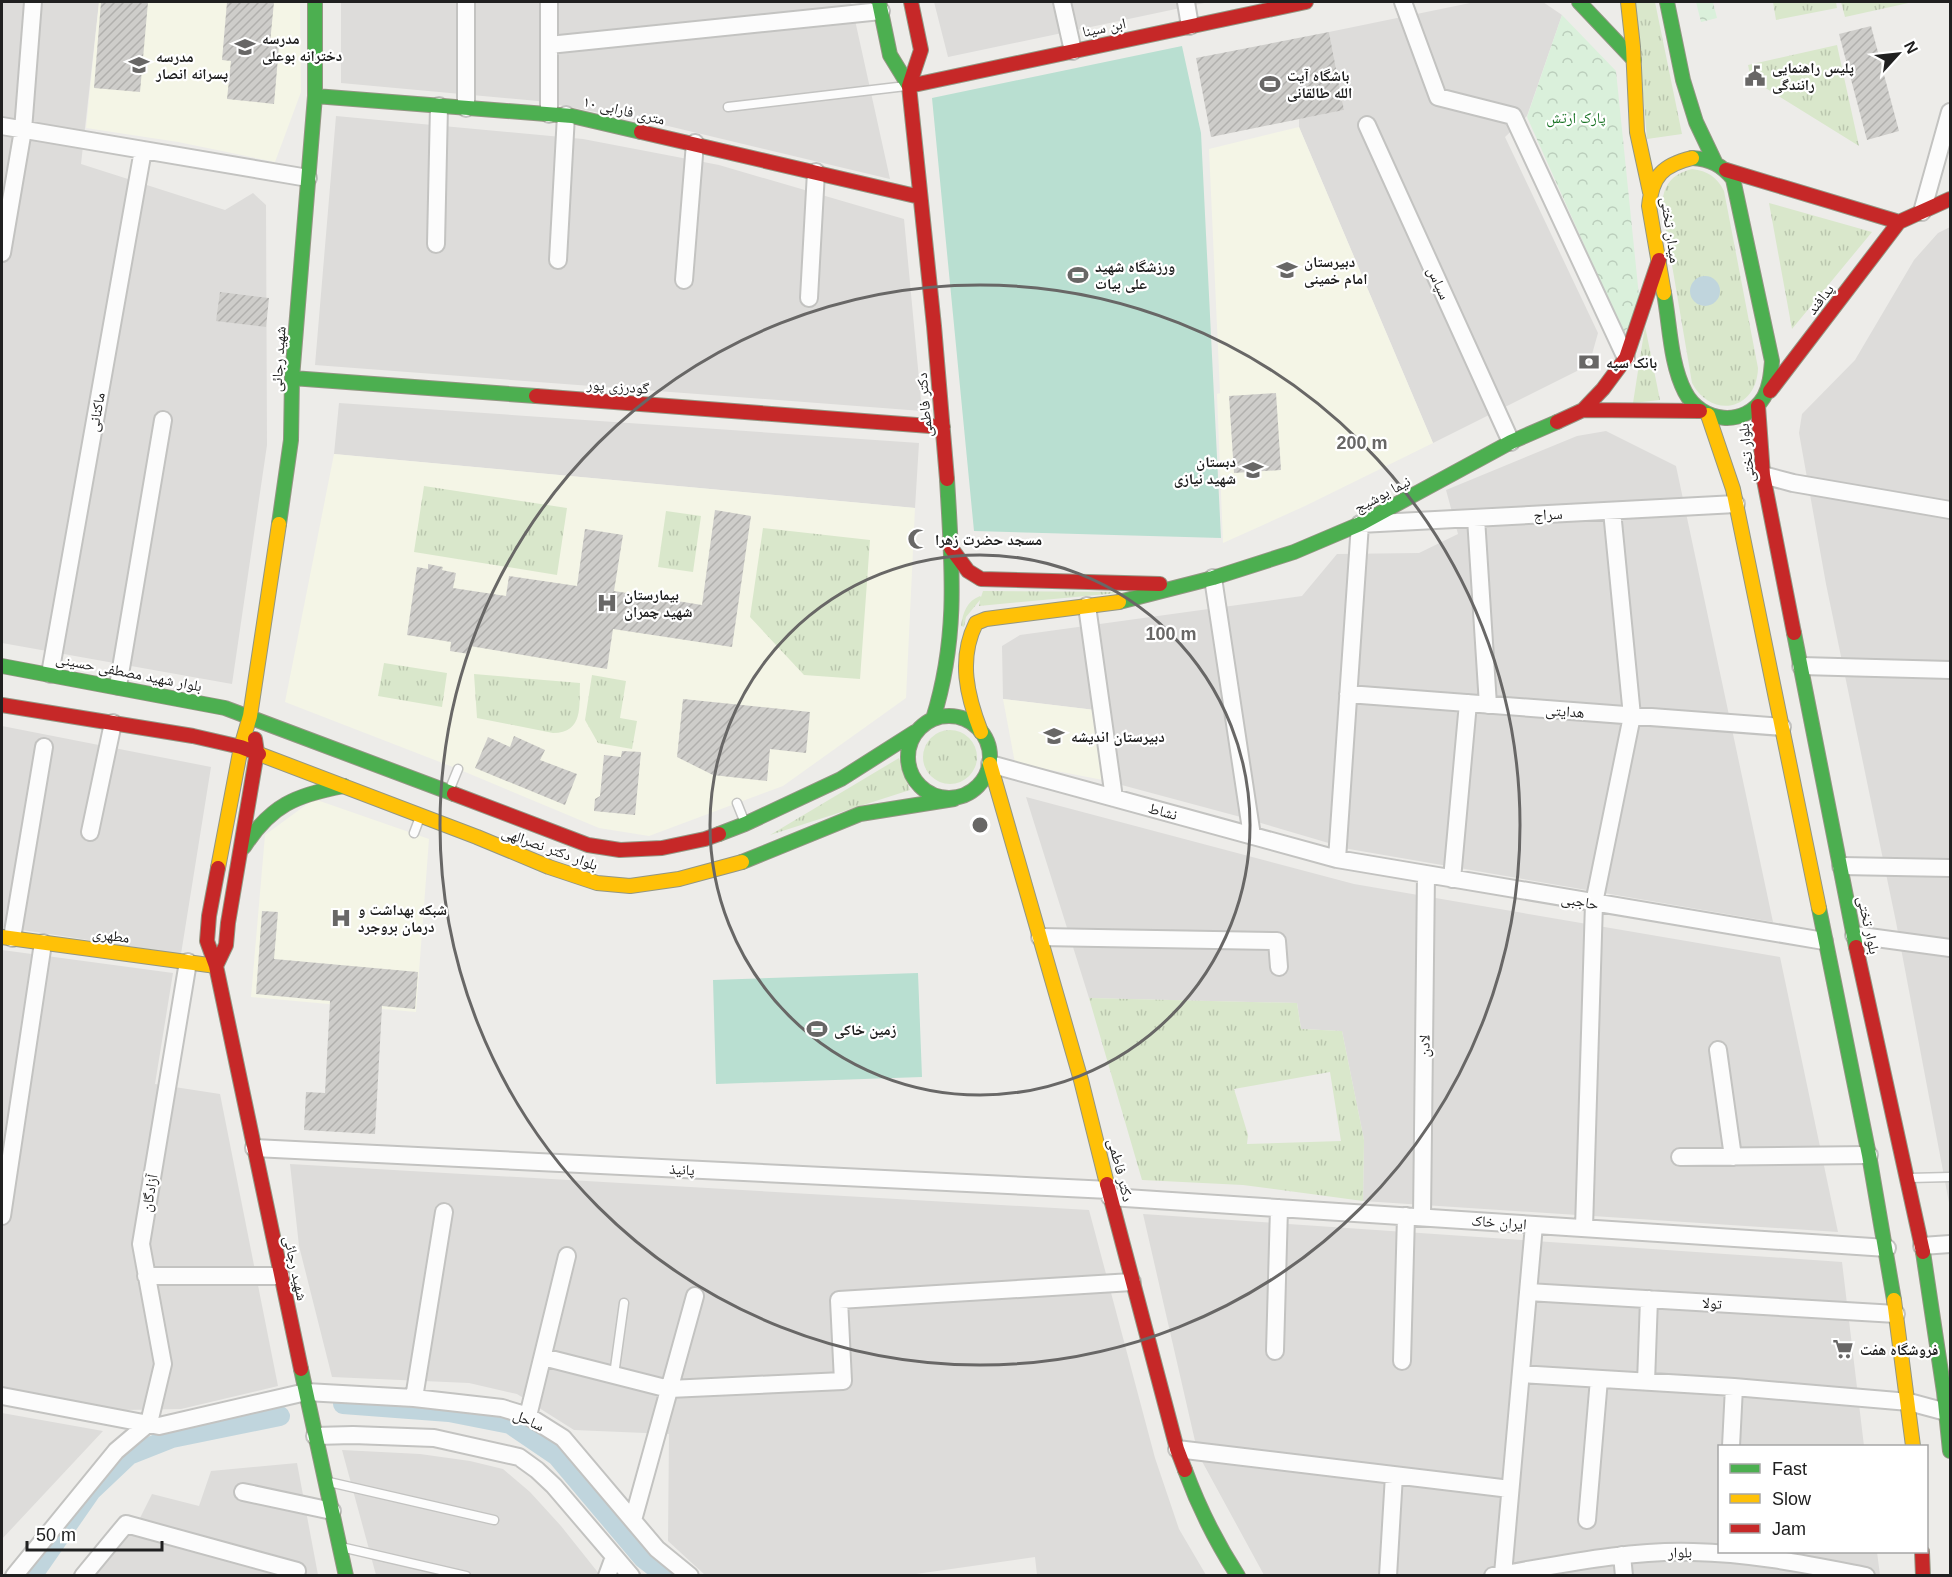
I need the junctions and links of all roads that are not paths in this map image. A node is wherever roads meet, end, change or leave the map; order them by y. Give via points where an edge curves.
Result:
1 (33, 2) edge
2 (315, 2) edge
3 (466, 2) edge
4 (549, 2) edge
5 (911, 2) edge
6 (1062, 2) edge
7 (1186, 2) edge
8 (1306, 2) edge
9 (1403, 2) edge
10 (1579, 2) edge
11 (1628, 2) edge
12 (1667, 2) edge
13 (880, 6) edge
14 (1191, 26) junction
15 (549, 45) junction
16 (1073, 51) junction
17 (1634, 60) junction
18 (909, 86) junction
19 (315, 96) junction
20 (439, 106) junction
21 (728, 107) dead end
22 (466, 108) junction
23 (1950, 112) edge
24 (557, 115) junction
25 (1367, 124) dead end
26 (2, 126) edge
27 (23, 130) junction
28 (695, 143) junction
29 (143, 150) junction
30 (1721, 166) junction
31 (816, 172) junction
32 (308, 178) junction
33 (1650, 192) junction
34 (920, 197) junction
35 (1950, 199) edge
36 (1922, 212) junction
37 (1899, 222) junction
38 (436, 244) dead end
39 (2, 253) edge
40 (558, 260) dead end
41 (1659, 260) junction
42 (684, 280) dead end
43 (808, 298) dead end
44 (1626, 358) junction
45 (292, 378) junction
46 (1762, 400) junction
47 (1583, 410) junction
48 (1704, 413) junction
49 (163, 420) dead end
50 (943, 427) junction
51 (1511, 442) junction
52 (1763, 475) junction
53 (1736, 504) junction
54 (1950, 510) edge
55 (1612, 511) junction
56 (1476, 518) junction
57 (1360, 524) junction
58 (951, 548) junction
59 (1212, 578) junction
60 (1186, 585) junction
61 (1087, 606) junction
62 (2, 666) edge
63 (1801, 666) junction
64 (1950, 670) edge
65 (50, 674) junction
66 (118, 686) junction
67 (1348, 694) junction
68 (48, 703) junction
69 (1468, 703) junction
70 (2, 705) edge
71 (1488, 705) junction
72 (250, 716) junction
73 (1632, 716) junction
74 (933, 719) junction
75 (112, 723) junction
76 (1782, 727) junction
77 (915, 732) junction
78 (981, 732) junction
79 (44, 747) dead end
80 (248, 749) junction
81 (990, 764) junction
82 (458, 769) dead end
83 (345, 786) junction
84 (448, 792) junction
85 (1114, 798) junction
86 (954, 799) junction
87 (737, 803) dead end
88 (420, 815) junction
89 (90, 832) dead end
90 (414, 833) dead end
91 (1252, 836) junction
92 (751, 840) junction
93 (240, 853) junction
94 (1336, 859) junction
95 (1825, 866) junction
96 (1950, 868) edge
97 (1426, 874) junction
98 (1452, 879) junction
99 (1594, 903) junction
100 (1854, 935) junction
101 (1040, 937) junction
102 (7, 938) edge
103 (1824, 941) junction
104 (43, 943) junction
105 (1950, 948) edge
106 (188, 962) junction
107 (216, 966) junction
108 (1279, 967) dead end
109 (1718, 1050) dead end
110 (254, 1148) junction
111 (1869, 1155) junction
112 (1733, 1156) junction
113 (1680, 1157) dead end
114 (1950, 1176) edge
115 (1907, 1178) junction
116 (1110, 1193) junction
117 (1280, 1208) junction
118 (444, 1212) dead end
119 (2, 1216) edge
120 (1414, 1217) junction
121 (1534, 1225) junction
122 (1584, 1228) junction
123 (1950, 1244) edge
124 (1922, 1246) junction
125 (1887, 1248) junction
126 (567, 1256) dead end
127 (146, 1276) junction
128 (281, 1276) junction
129 (1132, 1282) junction
130 (1528, 1292) junction
131 (695, 1296) dead end
132 (1649, 1299) junction
133 (624, 1303) dead end
134 (1896, 1314) junction
135 (1942, 1325) edge
136 (1275, 1351) dead end
137 (543, 1357) junction
138 (1402, 1361) dead end
139 (1521, 1374) junction
140 (614, 1375) junction
141 (1599, 1379) junction
142 (1646, 1382) junction
143 (1734, 1387) junction
144 (669, 1389) junction
145 (306, 1392) junction
146 (2, 1396) edge
147 (414, 1398) junction
148 (1909, 1402) junction
149 (1948, 1413) edge
150 (528, 1416) junction
151 (149, 1423) junction
152 (315, 1436) junction
153 (1731, 1445) edge
154 (1913, 1445) edge
155 (1177, 1449) junction
156 (1950, 1451) edge
157 (1394, 1474) junction
158 (325, 1481) junction
159 (1510, 1489) junction
160 (243, 1492) dead end
161 (332, 1511) junction
162 (494, 1520) dead end
163 (1587, 1520) dead end
164 (633, 1521) junction
165 (340, 1547) junction
166 (1922, 1553) edge
167 (1622, 1555) junction
168 (614, 1557) junction
169 (297, 1571) dead end
170 (14, 1575) edge
171 (83, 1575) edge
172 (346, 1575) edge
173 (466, 1575) edge
174 (607, 1575) edge
175 (631, 1575) edge
176 (690, 1575) edge
177 (1238, 1575) edge
178 (1388, 1575) edge
179 (1498, 1575) edge
180 (1624, 1575) edge
181 (1866, 1575) edge
182 (1923, 1575) edge

1 - 27 street
2 - 19 street, شهید رجائی
3 - 22 street
4 - 15 street
5 - 18 street via 921,50
6 - 16 street
7 - 14 street
8 - 14 street, ابن سینا
9 - 44 street via 1438,97 1513,116
10 - 17 street
11 - 17 street
12 - 30 street via 1696,122
13 - 15 street
13 - 18 street via 890,55
14 - 16 street, ابن سینا
15 - 24 street
16 - 18 street, ابن سینا
17 - 33 street via 1638,141
18 - 21 lane
18 - 34 street, دکتر فاطمی
19 - 20 street, ۱۰ متری فارابی
19 - 32 street, شهید رجائی
20 - 22 street, ۱۰ متری فارابی
20 - 38 street
22 - 24 street, ۱۰ متری فارابی
23 - 36 street
24 - 28 street, ۱۰ متری فارابی
24 - 40 street
25 - 51 street, سپاس
26 - 27 street
27 - 29 street
27 - 39 street
28 - 31 street, ۱۰ متری فارابی
28 - 42 street
29 - 32 street
29 - 65 street, ماکنانی
30 - 33 street, میدان تختی via 1704,158 1668,165
30 - 37 street
30 - 46 street via 1733,179 1738,197 1772,361 1772,380
31 - 34 street, ۱۰ متری فارابی
31 - 43 street
32 - 45 street, شهید رجائی
33 - 41 street, میدان تختی
34 - 50 street, دکتر فاطمی
35 - 36 street, پدافند
36 - 37 street, پدافند
37 - 46 street, پدافند
41 - 44 street, نیما یوشیج
41 - 48 street, میدان تختی via 1678,376 1692,404
44 - 47 street, نیما یوشیج
45 - 50 street, گودرزی پور
45 - 72 street, شهید رجائی via 291,440
46 - 48 street via 1743,415 1727,418
46 - 52 street, بلوار تختی
47 - 48 street, نیما یوشیج
47 - 51 street, نیما یوشیج
48 - 53 street, بلوار تختی
49 - 66 street
50 - 58 street, دکتر فاطمی
51 - 57 street, نیما یوشیج
52 - 54 street
52 - 63 street, بلوار تختی
53 - 55 street, سراج
53 - 76 street, بلوار تختی
55 - 56 street, سراج
55 - 73 street
56 - 57 street, سراج
56 - 71 street
57 - 59 street, نیما یوشیج via 1294,552
57 - 67 street
58 - 60 street, نیما یوشیج via 968,571 981,579
58 - 74 street, دکتر فاطمی via 951,628 945,680
59 - 60 street, نیما یوشیج
59 - 91 street
60 - 61 street, نیما یوشیج via 1122,602
61 - 78 street, نیما یوشیج via 976,623 968,641 967,685
61 - 85 street
62 - 65 street, بلوار شهید مصطفی حسینی
63 - 64 street
63 - 95 street, بلوار تختی
65 - 66 street, بلوار شهید مصطفی حسینی
65 - 68 street
66 - 72 street, بلوار شهید مصطفی حسینی
67 - 69 street, هدایتی
67 - 94 street
68 - 70 street
68 - 75 street
69 - 71 street, هدایتی
69 - 98 street
71 - 73 street, هدایتی
72 - 80 street, شهید رجائی
72 - 84 street, بلوار دکتر نصرالهی
73 - 76 street, هدایتی
73 - 99 street
74 - 77 street
74 - 78 street via 954,716
75 - 80 street
75 - 89 street
76 - 95 street, بلوار تختی
77 - 86 street via 907,763 916,783 933,796
77 - 92 street, بلوار دکتر نصرالهی
78 - 81 street via 989,747
79 - 102 street
80 - 83 street, بلوار دکتر نصرالهی
80 - 93 street, شهید رجائی
80 - 107 street, شهید رجائی via 209,916 207,941
81 - 85 street, نشاط
81 - 86 street via 974,791
81 - 101 street, دکتر فاطمی
82 - 84 lane
83 - 88 street, بلوار دکتر نصرالهی
83 - 93 street via 303,795 277,809 258,825
84 - 92 street, بلوار دکتر نصرالهی via 588,845 620,850 662,848 705,839
85 - 91 street, نشاط
86 - 92 street, بلوار دکتر نصرالهی via 860,814
87 - 92 lane
88 - 90 lane
88 - 92 street, بلوار دکتر نصرالهی via 549,867 616,886 679,879 735,865
91 - 94 street, نشاط
93 - 107 street, شهید رجائی via 226,945
94 - 97 street, حاجبی
95 - 96 street
95 - 100 street, بلوار تختی
95 - 103 street, بلوار تختی
97 - 98 street, حاجبی
97 - 120 street, لادن
98 - 99 street, حاجبی
99 - 103 street, حاجبی
99 - 122 street
100 - 105 street
100 - 115 street, بلوار تختی
101 - 108 street via 1277,941
101 - 116 street, دکتر فاطمی
102 - 104 street, مطهری
103 - 111 street, بلوار تختی
104 - 106 street, مطهری
104 - 119 street
106 - 107 street, مطهری
106 - 127 street, آزادگان via 141,1244
107 - 110 street, شهید رجائی
109 - 112 street
110 - 116 street, پانیذ
110 - 128 street, شهید رجائی
111 - 112 street
111 - 125 street, بلوار تختی
112 - 113 street
114 - 115 lane
115 - 124 street, بلوار تختی
116 - 117 street, ایران خاک
116 - 129 street, دکتر فاطمی
117 - 120 street, ایران خاک
117 - 136 street
118 - 147 street
120 - 121 street, ایران خاک
120 - 138 street, لادن
121 - 122 street, ایران خاک
121 - 130 street
122 - 125 street, ایران خاک
123 - 124 street
124 - 135 street, بلوار تختی
125 - 134 street, بلوار تختی
126 - 137 street
127 - 128 street
127 - 151 street, آزادگان via 163,1364
128 - 145 street, شهید رجائی
129 - 144 street via 839,1300 843,1381
129 - 155 street, دکتر فاطمی
130 - 132 street, تولا
130 - 139 street
131 - 144 street
132 - 134 street, تولا
132 - 142 street
133 - 140 lane
134 - 148 street, بلوار تختی
135 - 149 street, بلوار تختی
137 - 140 street
137 - 150 street
139 - 141 street
139 - 159 street
140 - 144 street
141 - 142 street
141 - 163 street
142 - 143 street
143 - 148 street
143 - 153 street
144 - 164 street
145 - 147 street, ساحل
145 - 151 street, ساحل via 159,1426
145 - 152 street, شهید رجائی
146 - 151 street, ساحل
147 - 150 street, ساحل via 502,1408
148 - 149 street
148 - 154 street, بلوار تختی
149 - 156 street, بلوار تختی
150 - 164 street, ساحل via 564,1438
151 - 170 street via 116,1450
152 - 158 street, شهید رجائی
152 - 168 street via 434,1438 519,1456 554,1486
155 - 157 street
155 - 177 street, دکتر فاطمی via 1198,1505
157 - 159 street
157 - 178 street
158 - 161 street, شهید رجائی
158 - 162 lane
159 - 179 street
160 - 161 street
161 - 165 street, شهید رجائی
164 - 176 street, ساحل via 657,1550
165 - 172 street, شهید رجائی
165 - 173 lane
166 - 182 street
167 - 179 street, بلوار
167 - 180 street
167 - 181 street, بلوار via 1749,1555
168 - 174 street
168 - 175 street
169 - 171 street via 126,1524

